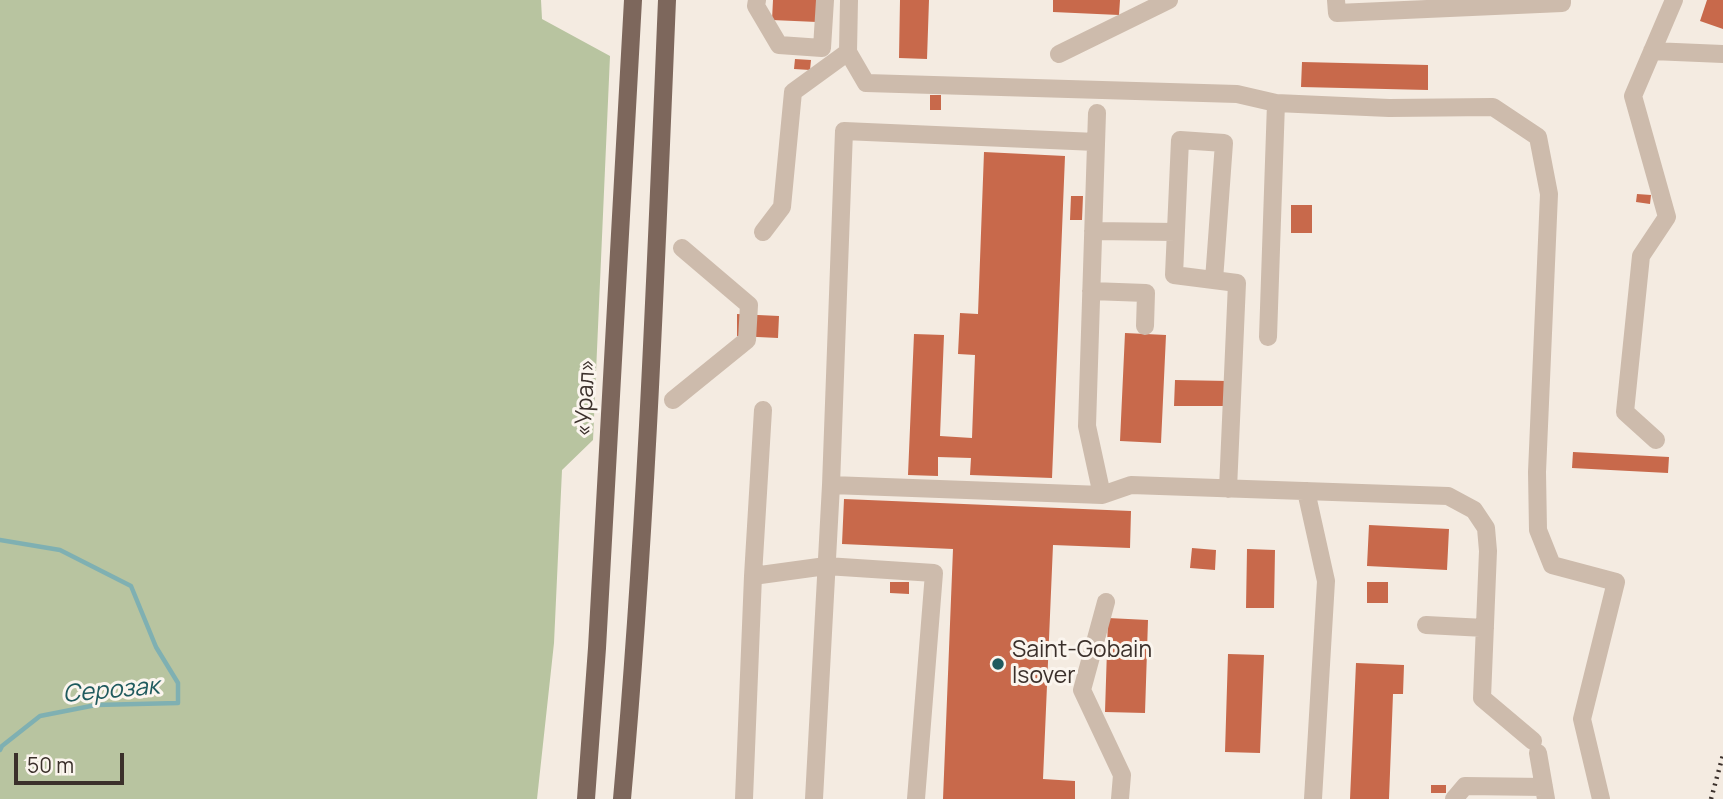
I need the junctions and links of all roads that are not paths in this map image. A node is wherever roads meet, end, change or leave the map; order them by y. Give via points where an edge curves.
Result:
1 (633, 0) edge
2 (667, 0) edge
3 (757, 0) edge
4 (825, 0) edge
5 (849, 0) edge
6 (1169, 0) edge
7 (1336, 0) edge
8 (1562, 0) edge
9 (1674, 0) edge
10 (848, 51) junction
11 (1652, 51) junction
12 (1059, 54) dead end
13 (1723, 54) edge
14 (1276, 103) junction
15 (1097, 113) dead end
16 (1096, 142) junction
17 (1093, 231) junction
18 (762, 232) dead end
19 (1176, 232) junction
20 (682, 248) dead end
21 (1214, 280) junction
22 (1091, 291) junction
23 (1145, 326) dead end
24 (1268, 337) dead end
25 (673, 400) dead end
26 (763, 410) dead end
27 (1656, 440) dead end
28 (831, 485) junction
29 (1228, 489) junction
30 (1306, 491) junction
31 (1102, 495) junction
32 (827, 566) junction
33 (754, 576) junction
34 (1106, 602) dead end
35 (1426, 625) dead end
36 (1485, 628) junction
37 (1545, 793) edge
38 (586, 799) edge
39 (622, 799) edge
40 (744, 799) edge
41 (814, 799) edge
42 (916, 799) edge
43 (1120, 799) edge
44 (1314, 799) edge
45 (1454, 799) edge
46 (1601, 799) edge

1 - 38 main road, «Урал»
2 - 39 main road via 634,673
3 - 4 lane via 779,45 822,48
5 - 10 lane
6 - 12 lane
7 - 8 lane via 1337,13
9 - 11 lane
10 - 14 lane via 866,83 1237,94
10 - 18 lane via 793,92 782,207
11 - 13 lane
11 - 27 lane via 1633,96 1667,216 1641,256 1625,412
14 - 24 lane
14 - 46 lane via 1493,107 1538,137 1549,194 1538,530 1552,565 1616,582 1583,719
15 - 16 lane
16 - 17 lane
16 - 28 lane via 844,131
17 - 19 lane
17 - 22 lane
19 - 21 lane via 1174,275
19 - 21 lane via 1180,140 1224,143
20 - 25 lane via 749,305 747,340
21 - 29 lane via 1237,283
22 - 23 lane via 1146,293
22 - 31 lane via 1087,426
26 - 33 lane
28 - 31 lane
28 - 32 lane
29 - 30 lane
29 - 31 lane via 1131,485
30 - 36 lane via 1448,496 1474,510 1486,528
30 - 44 lane via 1326,580
32 - 33 lane
32 - 41 lane
32 - 42 lane via 934,573
33 - 40 lane
34 - 43 lane via 1082,690 1122,775
35 - 36 lane
36 - 37 lane via 1482,698 1536,747
37 - 45 lane via 1465,786

